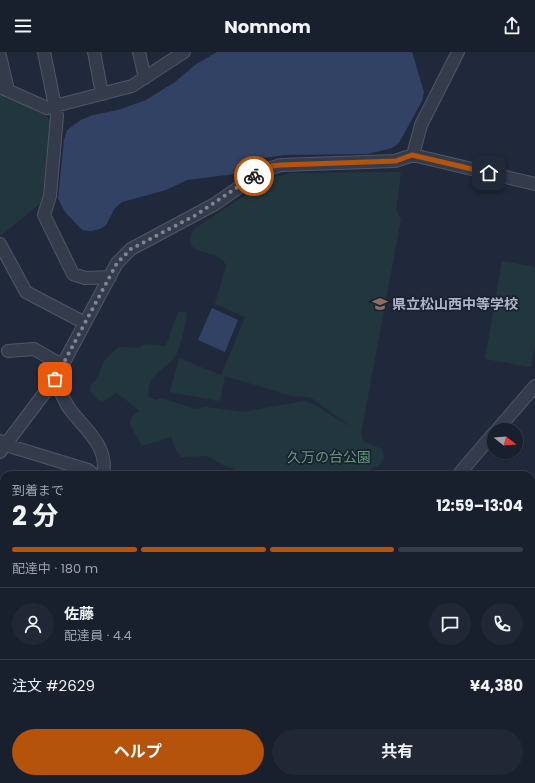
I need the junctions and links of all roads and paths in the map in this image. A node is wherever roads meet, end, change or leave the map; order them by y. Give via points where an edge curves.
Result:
1 (44, 52) edge
2 (94, 52) edge
3 (139, 52) edge
4 (183, 52) edge
5 (458, 52) edge
6 (0, 56) edge
7 (145, 78) junction
8 (4, 89) edge
9 (102, 94) junction
10 (56, 106) junction
11 (412, 155) junction
12 (535, 184) edge
13 (0, 244) edge
14 (110, 277) junction
15 (85, 323) junction
16 (8, 351) dead end
17 (62, 365) junction
18 (55, 379) junction
19 (535, 386) edge
20 (503, 423) edge
21 (487, 442) edge
22 (2, 446) edge
23 (89, 471) edge
24 (103, 471) edge
25 (464, 471) edge

1 - 10 street
2 - 9 street
3 - 7 street
4 - 7 street
5 - 11 street via 421,125
6 - 8 street
7 - 9 street via 132,86
8 - 10 street via 39,106
9 - 10 street
10 - 14 street via 50,196 44,215 73,274 85,278
11 - 12 street
11 - 14 street via 396,161 272,166 196,215 131,249 117,263
13 - 15 street via 26,292
14 - 15 street
15 - 17 street
16 - 17 street via 34,349
17 - 18 street
18 - 22 street
18 - 24 street via 68,407 97,441 104,464
19 - 20 street
21 - 25 street
22 - 23 street

